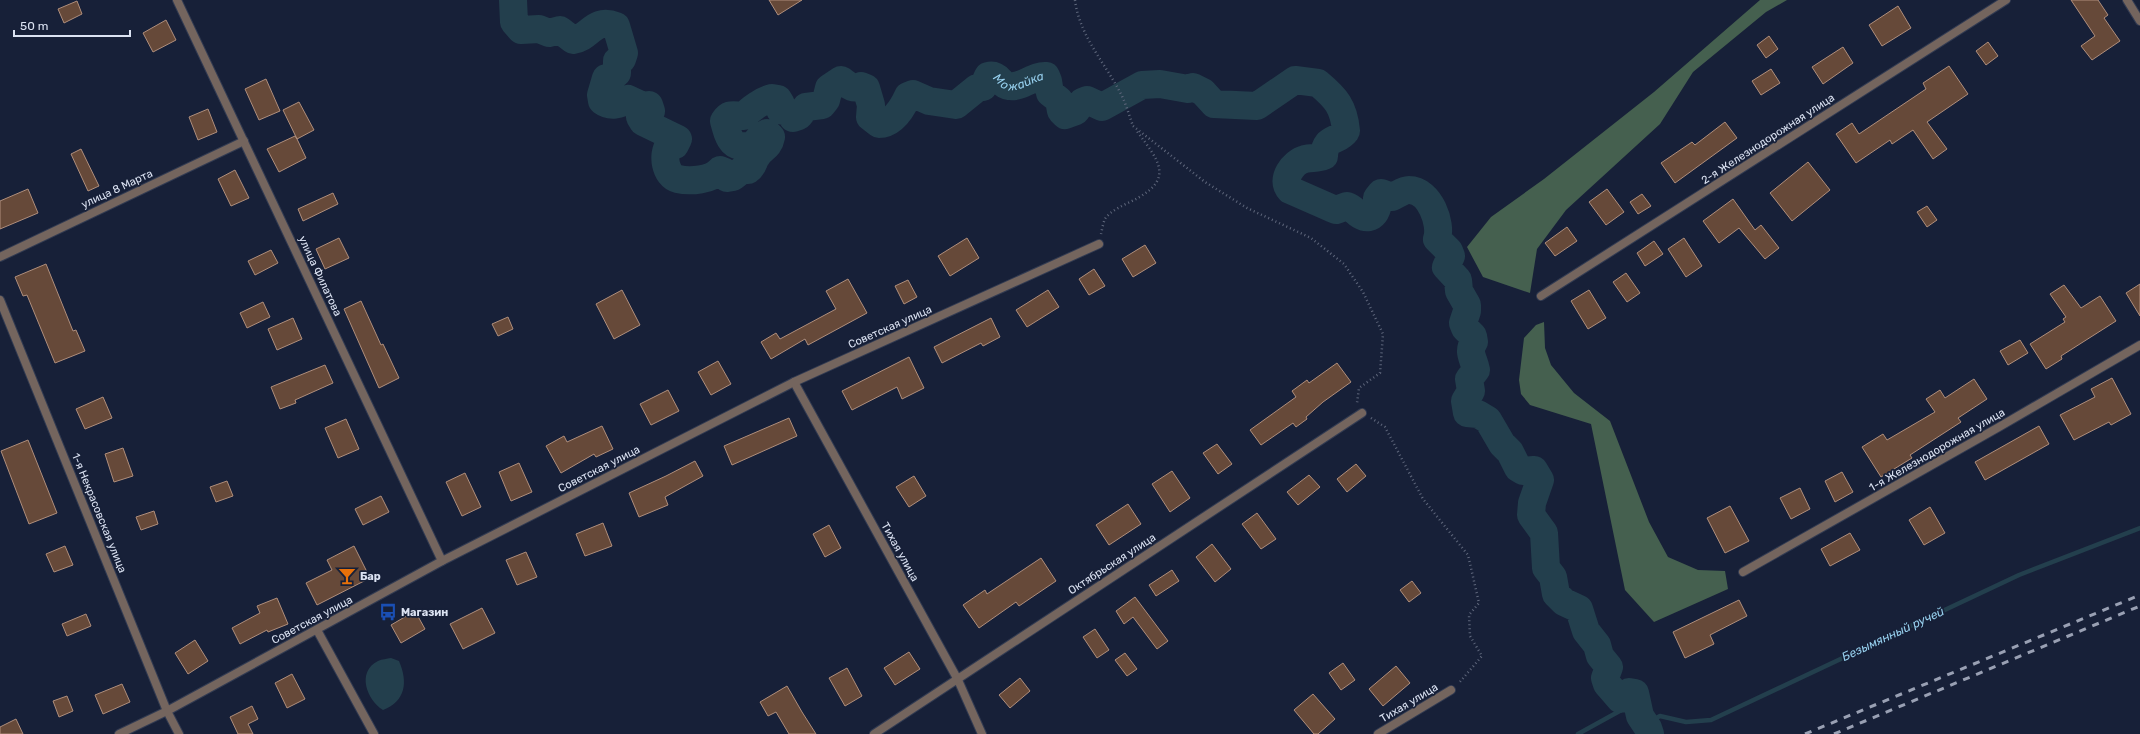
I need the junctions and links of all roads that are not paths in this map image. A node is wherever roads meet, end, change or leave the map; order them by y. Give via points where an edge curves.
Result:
1 (177, 0) edge
2 (2006, 0) edge
3 (2127, 0) edge
4 (2140, 21) edge
5 (244, 142) junction
6 (1099, 244) road end
7 (0, 257) edge
8 (1541, 296) dead end
9 (0, 300) edge
10 (2140, 344) edge
11 (794, 382) junction
12 (1362, 412) road end
13 (442, 562) junction
14 (1743, 572) dead end
15 (317, 630) junction
16 (958, 680) junction
17 (1451, 690) road end
18 (167, 710) junction
19 (119, 734) edge
20 (179, 734) edge
21 (374, 734) edge
22 (874, 734) edge
23 (982, 734) edge
24 (1378, 734) edge

1 - 5 street, улица Филатова
2 - 8 street, 2-я Железнодорожная улица
3 - 4 street
5 - 7 street, улица 8 Марта
5 - 13 street, улица Филатова
6 - 11 street, Советская улица
9 - 18 street, 1-я Некрасовская улица
10 - 14 street, 1-я Железнодорожная улица
11 - 13 street, Советская улица
11 - 16 street, Тихая улица
12 - 16 street, Октябрьская улица
13 - 15 street, Советская улица
15 - 18 street, Советская улица
15 - 21 street
16 - 22 street, Октябрьская улица
16 - 23 street, Тихая улица
17 - 24 street, Тихая улица
18 - 19 street, Советская улица
18 - 20 street, 1-я Некрасовская улица

